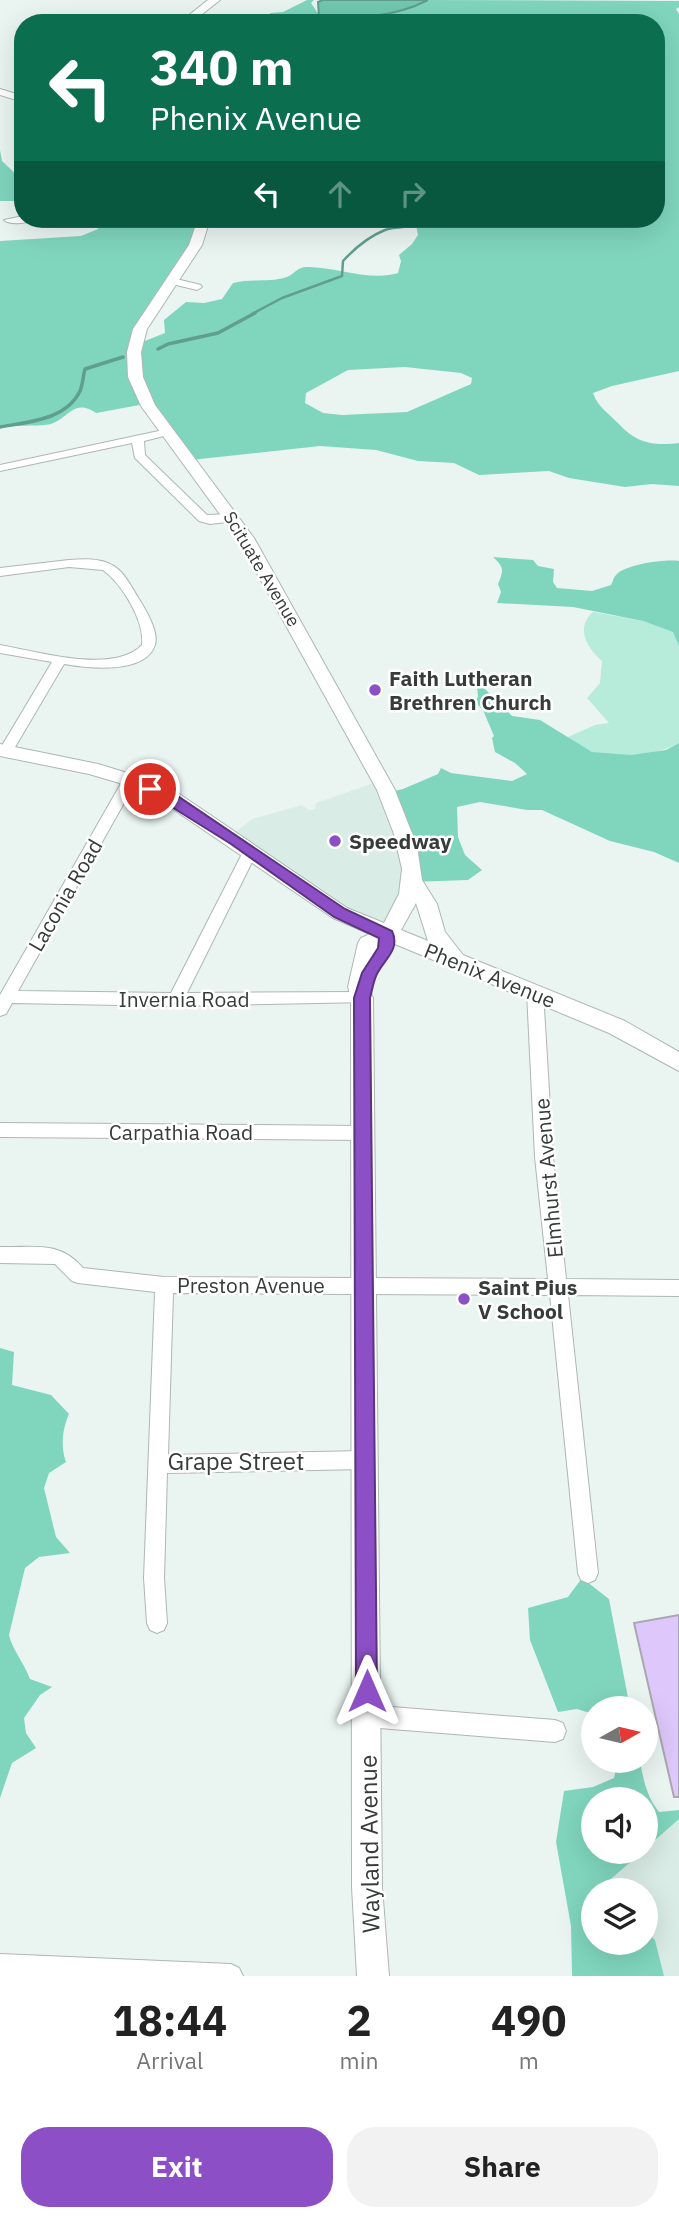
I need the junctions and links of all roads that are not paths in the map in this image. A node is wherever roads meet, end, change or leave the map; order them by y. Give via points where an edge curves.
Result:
1 (215, 0) edge
2 (196, 14) edge
3 (9, 220) dead end
4 (14, 220) edge
5 (201, 228) edge
6 (173, 281) junction
7 (197, 287) dead end
8 (168, 432) junction
9 (139, 437) junction
10 (0, 468) edge
11 (232, 518) junction
12 (0, 572) edge
13 (0, 649) edge
14 (60, 660) junction
15 (3, 751) edge
16 (130, 780) junction
17 (251, 850) junction
18 (412, 881) junction
19 (387, 935) junction
20 (458, 962) junction
21 (535, 992) junction
22 (362, 998) junction
23 (175, 1000) junction
24 (4, 1003) edge
25 (679, 1062) edge
26 (0, 1130) edge
27 (363, 1133) junction
28 (0, 1255) edge
29 (164, 1285) junction
30 (362, 1286) junction
31 (558, 1287) junction
32 (679, 1287) edge
33 (364, 1461) junction
34 (157, 1464) junction
35 (588, 1573) dead end
36 (157, 1623) dead end
37 (367, 1716) junction
38 (555, 1731) dead end
39 (0, 1966) edge
40 (122, 1974) edge
41 (231, 1976) edge
42 (373, 1976) edge

1 - 2 main road
3 - 4 street
5 - 6 main road, Scituate Avenue via 193,251
6 - 7 street
6 - 8 main road, Scituate Avenue via 146,319 132,361 139,391
8 - 9 street
8 - 11 main road, Scituate Avenue
9 - 10 street
9 - 11 street via 139,456 203,518
11 - 18 main road, Scituate Avenue via 271,578 386,790 405,842
12 - 14 street via 97,565 122,580 147,629 148,645 135,657 107,664
13 - 14 street
14 - 15 street
15 - 16 main road, Phenix Avenue
16 - 17 main road, Phenix Avenue via 171,798
16 - 24 street, Laconia Road
17 - 19 main road, Phenix Avenue via 340,913
17 - 23 street
18 - 19 main road, Scituate Avenue via 399,918
18 - 20 main road via 427,904 435,935
19 - 20 main road, Phenix Avenue
19 - 22 main road, Wayland Avenue via 386,949 369,973
20 - 21 main road, Phenix Avenue
21 - 25 main road, Phenix Avenue via 617,1027
21 - 31 street, Elmhurst Avenue via 544,1157
22 - 23 street, Invernia Road
22 - 27 main road, Wayland Avenue
23 - 24 street, Invernia Road
26 - 27 street, Carpathia Road
27 - 30 main road, Wayland Avenue
28 - 29 street, Preston Avenue via 56,1256 65,1259 78,1275
29 - 30 street, Preston Avenue
29 - 34 street, Grape Street
30 - 31 street, Preston Avenue
30 - 33 main road, Wayland Avenue
31 - 32 street, Preston Avenue
31 - 35 street, Elmhurst Avenue
33 - 34 street, Grape Street
33 - 37 main road, Wayland Avenue
34 - 36 street
37 - 38 street
37 - 42 main road, Wayland Avenue via 367,1887
39 - 40 street
40 - 41 street

